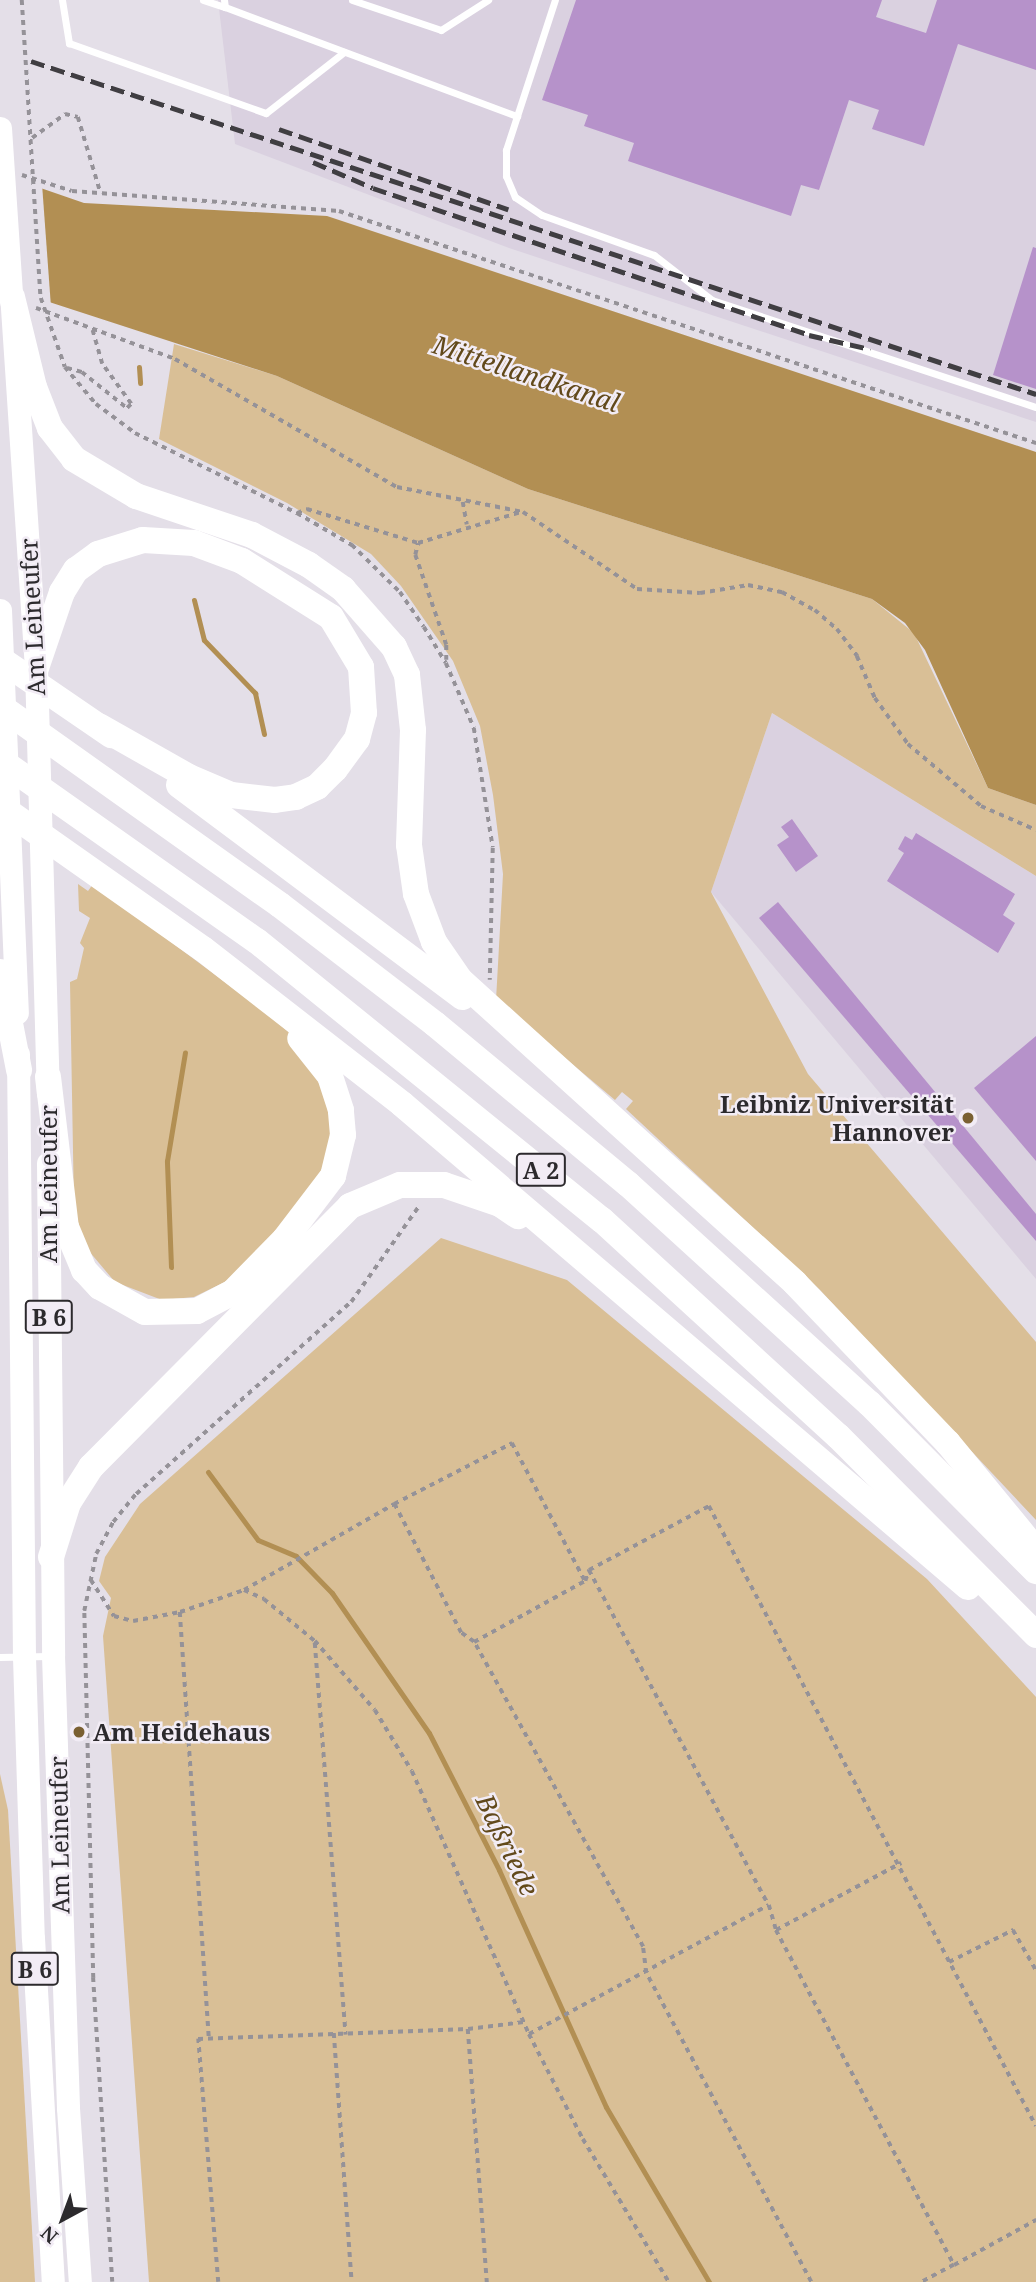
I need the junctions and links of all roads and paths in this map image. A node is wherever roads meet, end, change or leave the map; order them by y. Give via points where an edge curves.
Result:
1 (22, 0) edge
2 (62, 0) edge
3 (203, 0) edge
4 (352, 0) edge
5 (488, 0) edge
6 (555, 0) edge
7 (225, 4) edge
8 (344, 52) junction
9 (517, 116) junction
10 (0, 128) edge
11 (31, 138) junction
12 (7, 167) junction
13 (101, 194) junction
14 (18, 306) junction
15 (48, 323) dead end
16 (92, 330) junction
17 (65, 367) dead end
18 (1036, 407) edge
19 (1036, 443) edge
20 (463, 502) junction
21 (523, 512) junction
22 (298, 513) dead end
23 (467, 525) junction
24 (418, 543) junction
25 (0, 610) edge
26 (42, 612) junction
27 (0, 659) edge
28 (446, 663) dead end
29 (36, 668) joint
30 (0, 706) edge
31 (99, 726) junction
32 (0, 760) edge
33 (0, 806) edge
34 (1036, 830) edge
35 (203, 950) junction
36 (0, 972) edge
37 (19, 1070) junction
38 (48, 1077) junction
39 (565, 1077) junction
40 (378, 1268) dead end
41 (597, 1269) junction
42 (394, 1504) junction
43 (1036, 1550) edge
44 (51, 1557) junction
45 (589, 1570) junction
46 (1036, 1571) edge
47 (90, 1578) junction
48 (585, 1581) junction
49 (244, 1590) junction
50 (180, 1612) junction
51 (1036, 1635) edge
52 (315, 1641) junction
53 (474, 1642) junction
54 (1036, 1645) edge
55 (53, 1655) junction
56 (0, 1657) edge
57 (24, 1657) junction
58 (901, 1863) junction
59 (769, 1905) junction
60 (776, 1930) junction
61 (948, 1962) junction
62 (1036, 1970) edge
63 (646, 1973) junction
64 (524, 2022) junction
65 (468, 2029) junction
66 (334, 2032) junction
67 (529, 2034) junction
68 (346, 2035) junction
69 (209, 2038) junction
70 (1036, 2126) edge
71 (1036, 2220) edge
72 (954, 2265) junction
73 (53, 2282) edge
74 (80, 2282) edge
75 (112, 2282) edge
76 (218, 2282) edge
77 (352, 2282) edge
78 (487, 2282) edge
79 (669, 2282) edge
80 (811, 2282) edge
81 (922, 2282) edge

1 - 11 path
2 - 8 lane via 69,43 266,113
3 - 7 lane
4 - 5 lane via 441,30
6 - 9 lane
7 - 8 lane
8 - 9 lane
9 - 18 lane via 506,150 506,176 515,197 541,215 654,255 712,300
10 - 12 main road, Am Leineufer
11 - 13 path via 65,114 78,117
11 - 15 path via 41,298
12 - 13 path via 72,191
12 - 14 main road, Am Leineufer
13 - 19 path via 339,211
14 - 16 path
14 - 26 main road, Am Leineufer
14 - 39 highway via 34,387 50,428 74,459 136,496 252,535 309,565 343,589 394,648 407,675 414,730 409,845 416,894 434,942 460,980
16 - 17 path via 102,363 131,404 127,408 82,372
16 - 20 path via 175,359 397,487
20 - 21 path
20 - 23 path
21 - 23 path
21 - 34 path via 637,589 700,593 748,585 782,592 816,610 857,656 875,698 908,744 981,806
22 - 24 path via 307,509
23 - 24 path
24 - 28 path via 415,555 446,645
25 - 37 main road, Am Leineufer / B 6
26 - 29 highway
26 - 31 highway via 76,570 97,554 143,540 194,543 242,561 331,617 361,667 364,713 357,739 317,787 296,797 275,800 231,795 189,777
27 - 31 highway
29 - 38 main road, Am Leineufer / B 6
30 - 46 highway, A 2 via 280,905 435,1024 628,1184 869,1403
31 - 39 highway via 344,904
32 - 51 highway, A 2 via 257,941 601,1220 838,1436
33 - 35 highway
35 - 38 highway via 309,1047 330,1076 343,1135 340,1157 321,1196 233,1292 197,1311 145,1312 100,1287 84,1270 66,1227
35 - 41 highway via 402,1104
36 - 37 highway
37 - 57 main road, Am Leineufer / B 6
38 - 44 main road, Am Leineufer / B 6
39 - 43 highway via 795,1283 948,1443
40 - 47 path via 351,1302 136,1494 113,1522
41 - 44 highway via 500,1204 444,1185 400,1185 350,1206 91,1467 68,1503
41 - 54 highway
42 - 48 path via 512,1443
42 - 49 path
42 - 53 path via 461,1633
44 - 55 main road, Am Leineufer / B 6
45 - 48 path
45 - 58 path via 709,1506
45 - 59 path
47 - 50 path via 114,1616 133,1621
47 - 75 path via 84,1611 93,1978
48 - 53 path
49 - 50 path
49 - 52 path via 264,1599
50 - 69 path
52 - 64 path via 375,1710 412,1771
52 - 68 path
53 - 63 path via 643,1947
55 - 57 lane
55 - 74 main road, Am Leineufer / B 6 via 68,2108
56 - 57 lane
57 - 73 main road, Am Leineufer / B 6 via 33,1938
58 - 60 path
58 - 61 path via 900,1871
59 - 60 path
59 - 63 path
60 - 72 path
61 - 62 path via 1013,1930
61 - 70 path
63 - 67 path
63 - 80 path
64 - 65 path
64 - 67 path
65 - 68 path
65 - 78 path
66 - 68 path
66 - 69 path
66 - 77 path
67 - 79 path via 583,2140
69 - 76 path via 198,2039
71 - 72 path
72 - 81 path

